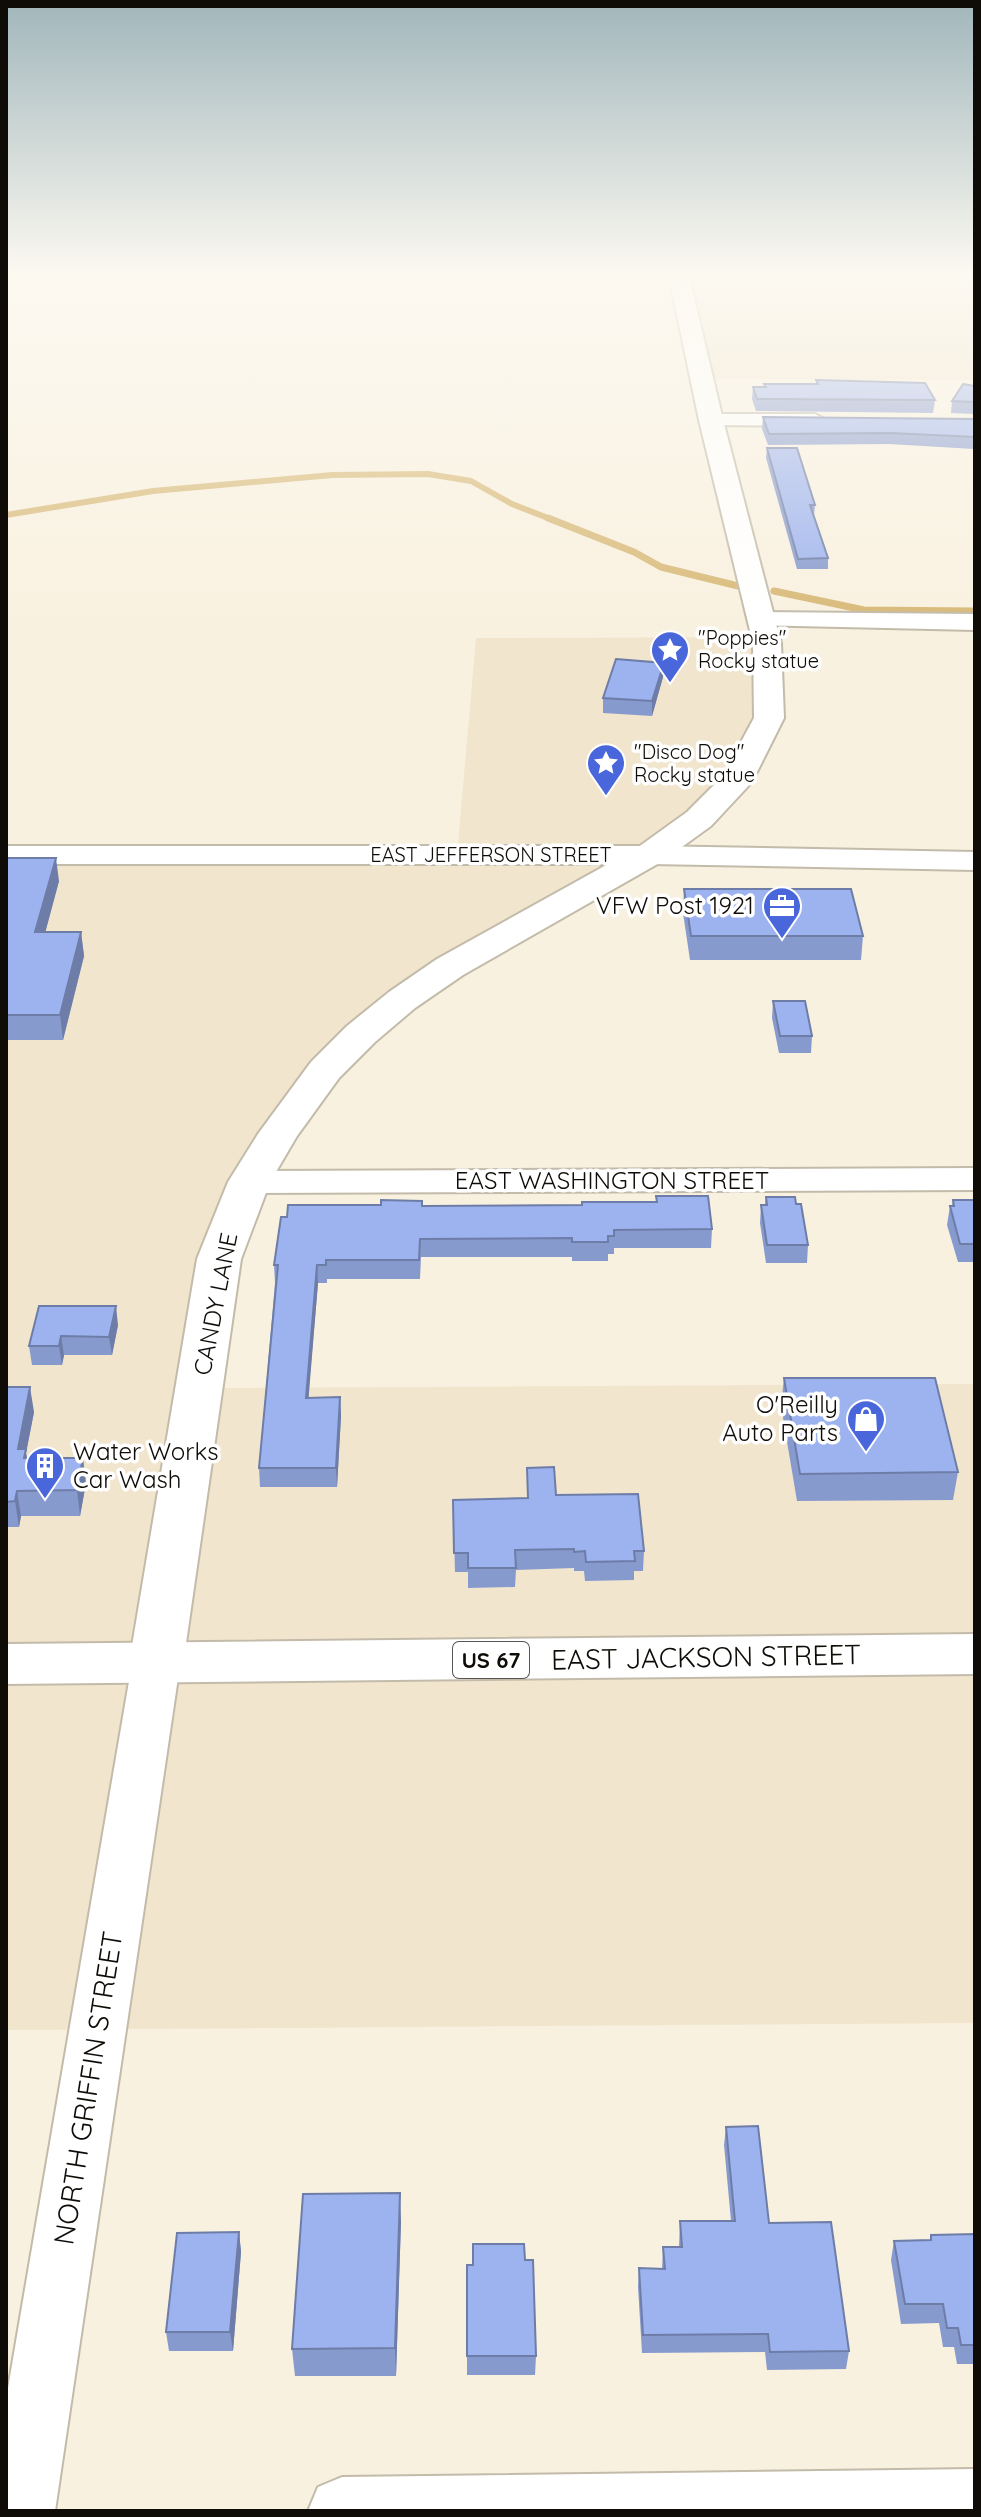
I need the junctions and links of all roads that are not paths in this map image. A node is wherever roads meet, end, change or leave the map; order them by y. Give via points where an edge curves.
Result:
1 (704, 389) edge
2 (711, 420) junction
3 (836, 420) edge
4 (762, 620) junction
5 (975, 622) edge
6 (6, 855) edge
7 (649, 855) junction
8 (975, 861) edge
9 (975, 1179) edge
10 (249, 1182) junction
11 (975, 1654) edge
12 (6, 1664) edge
13 (156, 1664) junction
14 (975, 2503) edge
15 (21, 2511) edge
16 (342, 2511) edge

1 - 2 main road, CANDY LANE
2 - 3 street
2 - 4 main road, CANDY LANE
4 - 5 street
4 - 7 main road, CANDY LANE via 771,692 761,739 719,800
6 - 7 street, EAST JEFFERSON STREET
7 - 8 street, EAST JEFFERSON STREET
7 - 10 main road, CANDY LANE via 450,967 381,1017 325,1070
9 - 10 street, EAST WASHINGTON STREET
10 - 13 main road, CANDY LANE via 219,1259
11 - 13 main road, EAST JACKSON STREET / US 67
12 - 13 main road, EAST JACKSON STREET / US 67
13 - 15 street, NORTH GRIFFIN STREET
14 - 16 street

